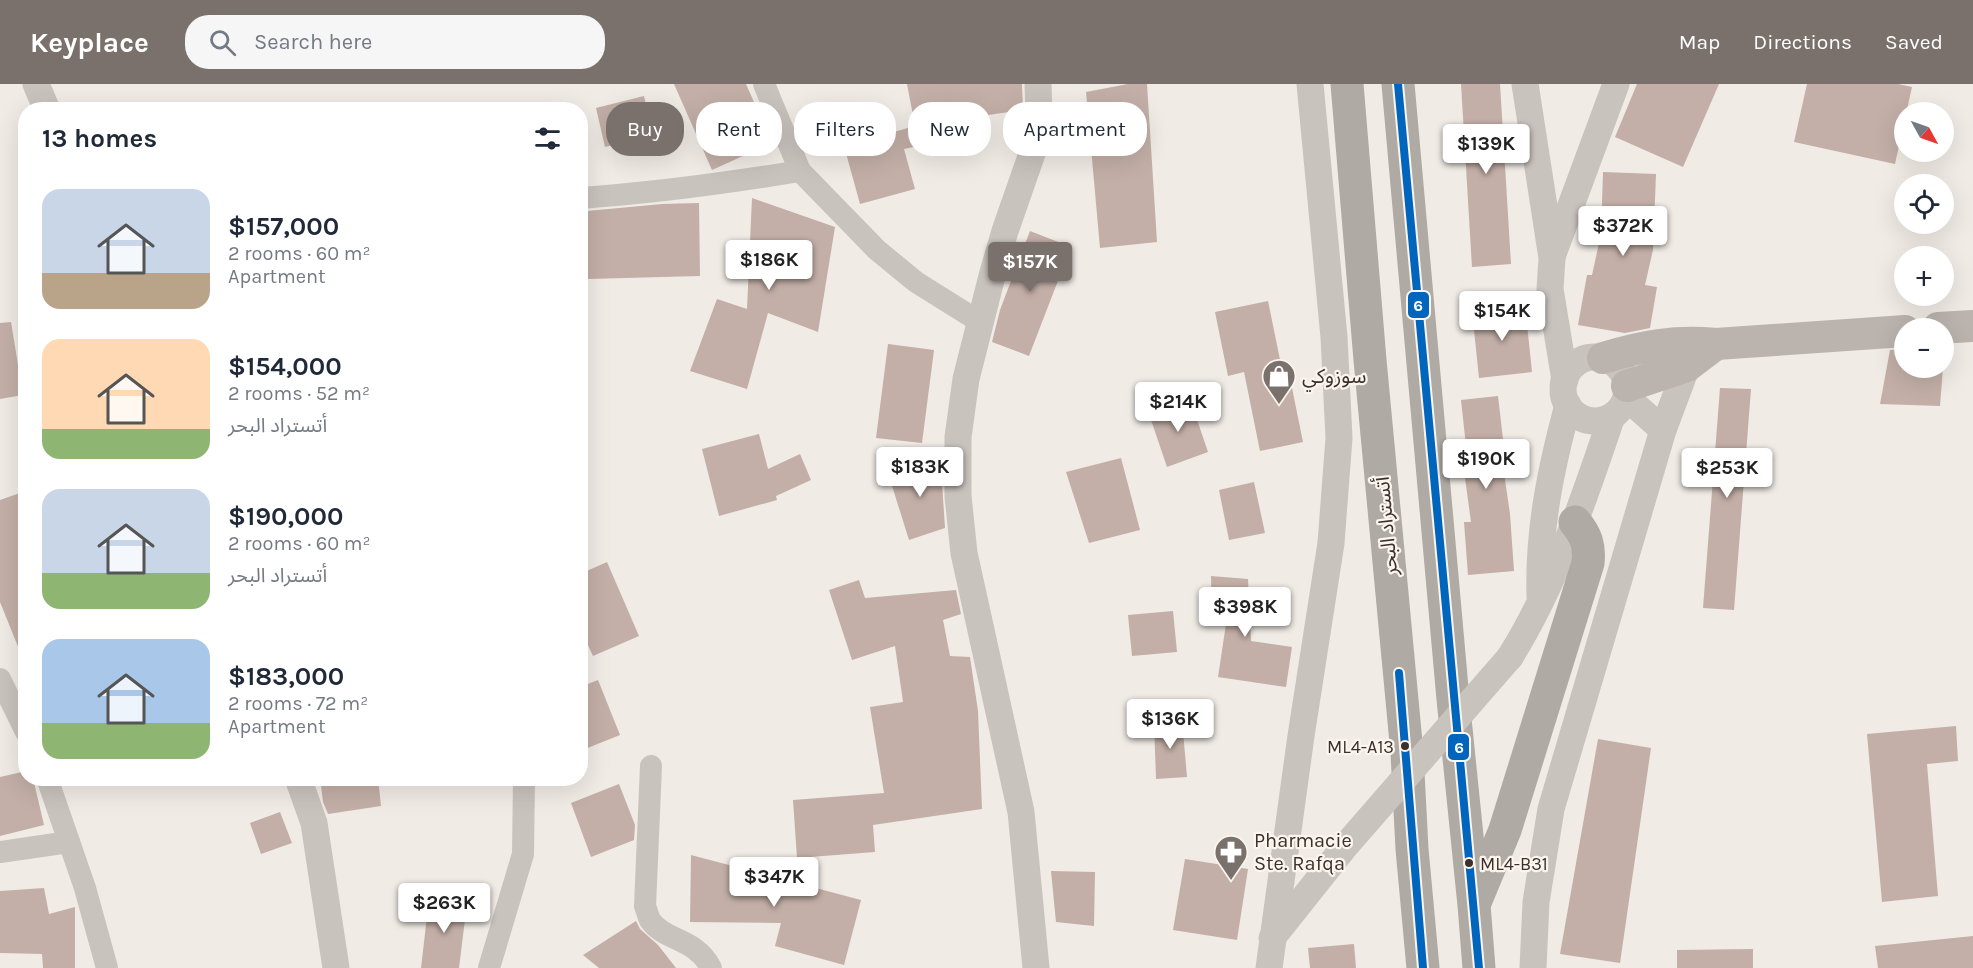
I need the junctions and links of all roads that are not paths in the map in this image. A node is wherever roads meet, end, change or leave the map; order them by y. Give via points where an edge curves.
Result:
1 (36, 84) edge
2 (764, 84) edge
3 (1038, 84) edge
4 (1310, 84) edge
5 (1326, 84) edge
6 (1347, 84) edge
7 (1398, 84) edge
8 (1525, 84) edge
9 (1616, 84) edge
10 (44, 102) edge
11 (800, 171) junction
12 (1356, 190) junction
13 (588, 197) edge
14 (1552, 258) junction
15 (980, 322) junction
16 (1555, 325) junction
17 (1973, 326) edge
18 (1954, 327) edge
19 (1894, 332) edge
20 (1697, 350) junction
21 (1597, 357) junction
22 (1566, 393) junction
23 (1622, 399) junction
24 (1663, 430) junction
25 (1575, 522) junction
26 (1540, 600) junction
27 (0, 679) edge
28 (18, 716) edge
29 (651, 766) dead end
30 (50, 786) edge
31 (301, 786) edge
32 (524, 786) edge
33 (69, 842) junction
34 (0, 852) edge
35 (1474, 904) junction
36 (1272, 938) junction
37 (107, 968) edge
38 (336, 968) edge
39 (489, 968) edge
40 (711, 968) edge
41 (1036, 968) edge
42 (1269, 968) edge
43 (1423, 968) edge
44 (1479, 968) edge
45 (1533, 968) edge

1 - 10 street
2 - 11 street
3 - 15 street via 1036,142 1005,231
4 - 36 street via 1334,337 1339,438 1331,543
5 - 12 highway via 1339,141
6 - 12 highway, أتستراد البحر
7 - 35 highway
8 - 14 street
9 - 14 street
11 - 13 street via 665,191
11 - 15 street via 877,250 916,282
12 - 43 highway, أتستراد البحر
14 - 16 street via 1550,289
15 - 41 street via 966,379 958,437 958,496 964,553 1021,812
16 - 21 street
16 - 22 street
17 - 18 main road
19 - 20 main road
20 - 21 main road via 1641,346
20 - 23 main road
20 - 24 street
21 - 22 street via 1570,369
21 - 23 street via 1615,363 1623,373
22 - 23 street via 1576,414 1588,420 1600,420
22 - 26 street via 1540,545
23 - 24 street
23 - 25 street
24 - 45 street via 1551,809 1536,902
25 - 26 street
25 - 35 highway via 1588,542 1588,563 1505,830
26 - 36 street, bridge via 1510,657 1342,850
27 - 28 street
29 - 40 street via 645,906 650,920 695,948
30 - 33 street
31 - 38 street via 314,823
32 - 39 street via 523,854
33 - 34 street
33 - 37 street
35 - 44 highway
36 - 42 street

